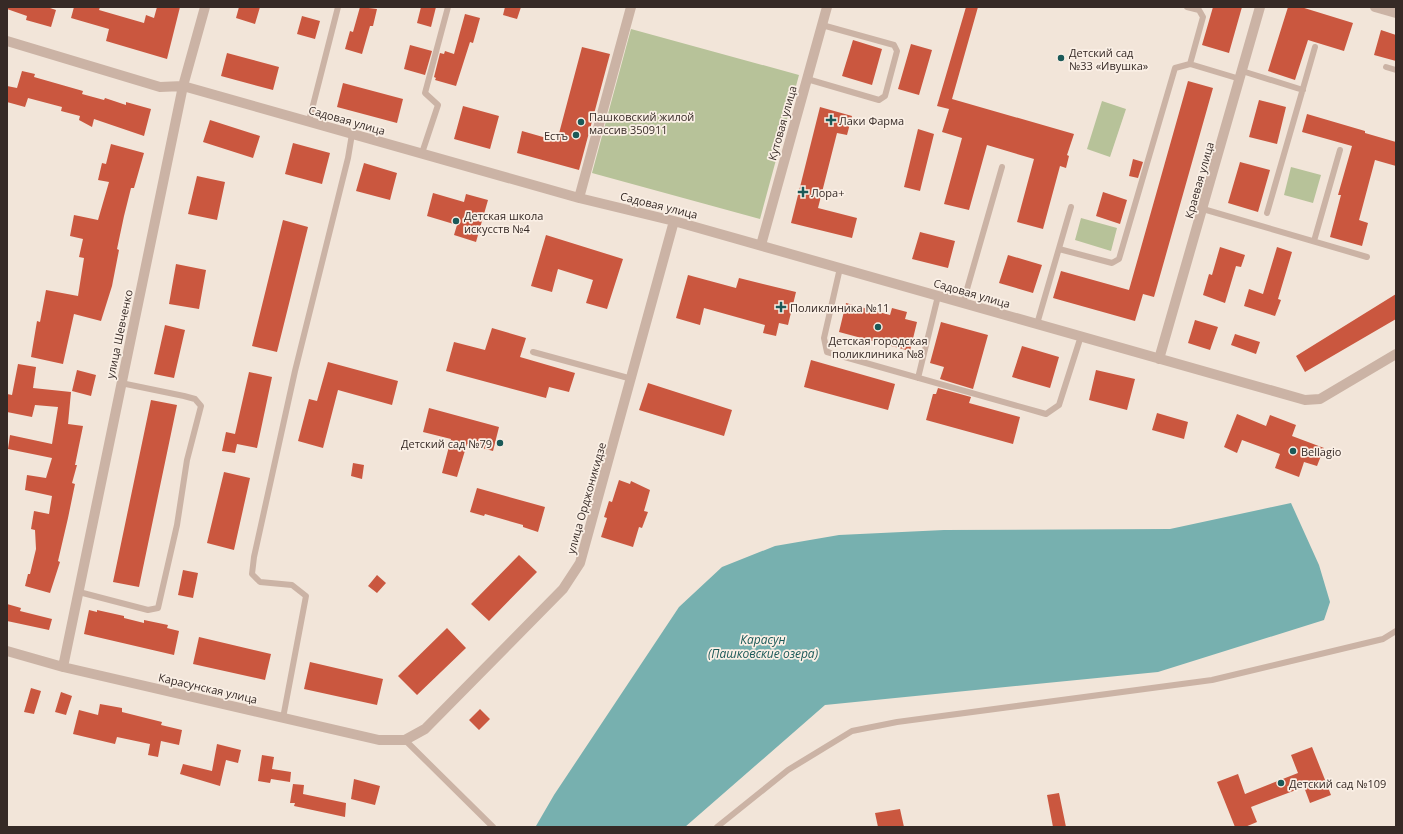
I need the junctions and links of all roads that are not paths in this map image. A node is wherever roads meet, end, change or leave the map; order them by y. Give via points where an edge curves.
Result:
1 (205, 7) edge
2 (338, 7) edge
3 (448, 7) edge
4 (631, 7) edge
5 (827, 7) edge
6 (1187, 7) edge
7 (1260, 7) edge
8 (1375, 7) edge
9 (1396, 13) edge
10 (822, 25) junction
11 (7, 41) edge
12 (1315, 47) dead end
13 (1190, 64) junction
14 (1386, 67) dead end
15 (1396, 70) edge
16 (1241, 75) junction
17 (807, 79) junction
18 (183, 86) junction
19 (1303, 90) junction
20 (309, 121) junction
21 (352, 134) junction
22 (1340, 150) dead end
23 (422, 153) junction
24 (1002, 167) dead end
25 (578, 198) junction
26 (1070, 207) dead end
27 (1203, 209) junction
28 (1267, 213) dead end
29 (674, 221) junction
30 (1314, 241) junction
31 (761, 245) junction
32 (1059, 249) junction
33 (1367, 257) dead end
34 (840, 268) junction
35 (938, 296) junction
36 (963, 303) junction
37 (1038, 324) junction
38 (1081, 336) junction
39 (533, 352) dead end
40 (1396, 354) edge
41 (1159, 359) junction
42 (918, 378) junction
43 (632, 379) junction
44 (121, 384) junction
45 (79, 592) junction
46 (1396, 631) edge
47 (7, 651) edge
48 (63, 667) junction
49 (283, 718) junction
50 (405, 740) junction
51 (493, 827) edge
52 (717, 827) edge

1 - 18 street, улица Шевченко
2 - 20 lane
3 - 23 lane via 425,93 438,106
4 - 25 street
5 - 10 street, Кутовая улица
6 - 13 lane via 1199,10 1203,17
7 - 16 street, Краевая улица
8 - 9 street
10 - 17 street, Кутовая улица
10 - 17 lane via 894,45 897,50 887,88 879,100
11 - 18 street, Садовая улица via 160,87
12 - 19 lane
13 - 16 lane
13 - 32 lane via 1176,68 1119,259 1112,263
14 - 15 lane
16 - 19 lane
16 - 27 street, Краевая улица
17 - 31 street, Кутовая улица
18 - 20 street, Садовая улица
18 - 44 street, улица Шевченко
19 - 28 lane
20 - 21 street, Садовая улица
21 - 23 street, Садовая улица
21 - 49 lane via 254,556 252,574 260,582 292,585 306,596
22 - 30 lane
23 - 25 street, Садовая улица
24 - 36 lane
25 - 29 street, Садовая улица
26 - 32 lane
27 - 30 lane
27 - 41 street, Краевая улица
29 - 31 street, Садовая улица
29 - 43 street, улица Орджоникидзе
30 - 33 lane
31 - 34 street, Садовая улица
32 - 37 lane
34 - 35 street, Садовая улица
34 - 42 lane via 824,338 827,352
35 - 36 street, Садовая улица
35 - 42 lane
36 - 37 street, Садовая улица
37 - 38 street, Садовая улица
38 - 41 street, Садовая улица
38 - 42 lane via 1059,405 1046,414
39 - 43 lane
40 - 41 street, Садовая улица via 1320,399 1305,400
43 - 50 street, улица Орджоникидзе via 580,563 563,589 425,729
44 - 45 street, улица Шевченко
44 - 45 lane via 184,396 195,399 202,406 188,460 177,525 158,608 148,610
45 - 48 street, улица Шевченко
46 - 52 lane via 1382,639 1212,680 897,722 852,731 788,770
47 - 48 street, Карасунская улица
48 - 49 street, Карасунская улица
49 - 50 street, Карасунская улица via 379,740
50 - 51 lane

